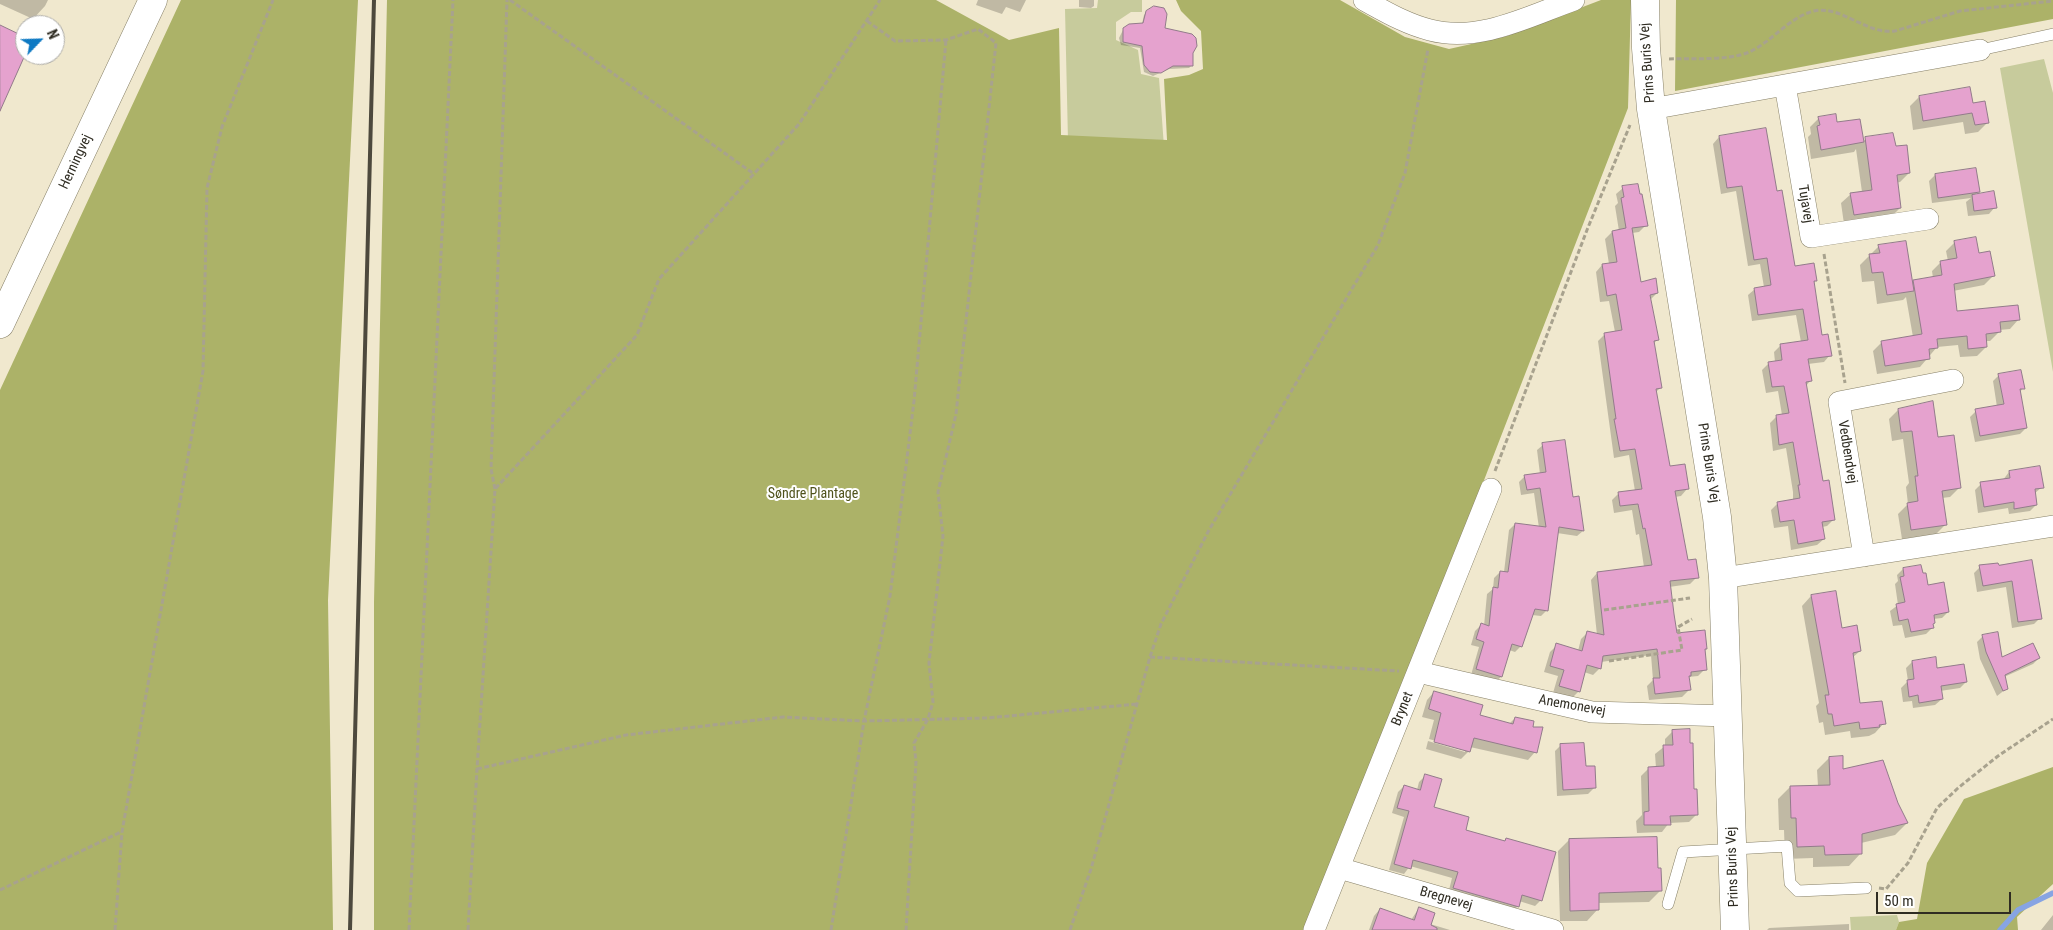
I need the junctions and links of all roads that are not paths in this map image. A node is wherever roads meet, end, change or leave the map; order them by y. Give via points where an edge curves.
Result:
1 (153, 0) edge
2 (1364, 0) edge
3 (1574, 0) edge
4 (1645, 0) edge
5 (2053, 34) edge
6 (1980, 50) joint
7 (1785, 85) junction
8 (1651, 109) junction
9 (1928, 219) dead end
10 (0, 324) edge
11 (1952, 380) dead end
12 (1491, 489) road end
13 (2053, 526) edge
14 (1864, 556) junction
15 (1723, 578) junction
16 (1418, 672) junction
17 (1728, 716) junction
18 (1732, 848) junction
19 (1339, 868) junction
20 (1866, 888) road end
21 (1668, 904) dead end
22 (1314, 930) edge
23 (1553, 930) edge
24 (1735, 930) edge

1 - 10 street, Herningvej
2 - 3 street via 1403,21 1431,31 1468,34 1494,29
4 - 8 street, Prins Buris Vej
5 - 6 lane
6 - 7 street
7 - 8 street
7 - 9 street, Tujavej via 1810,237
8 - 15 street, Prins Buris Vej via 1717,517
11 - 14 street, Vedbendvej via 1839,402
12 - 16 street, Brynet
13 - 14 street
14 - 15 street
15 - 17 street, Prins Buris Vej
16 - 17 street, Anemonevej via 1592,712
16 - 19 street, Brynet
17 - 18 street, Prins Buris Vej
18 - 20 lane via 1787,846 1790,883 1798,890
18 - 21 lane via 1683,852
18 - 24 street, Prins Buris Vej
19 - 22 street, Brynet
19 - 23 street, Bregnevej

